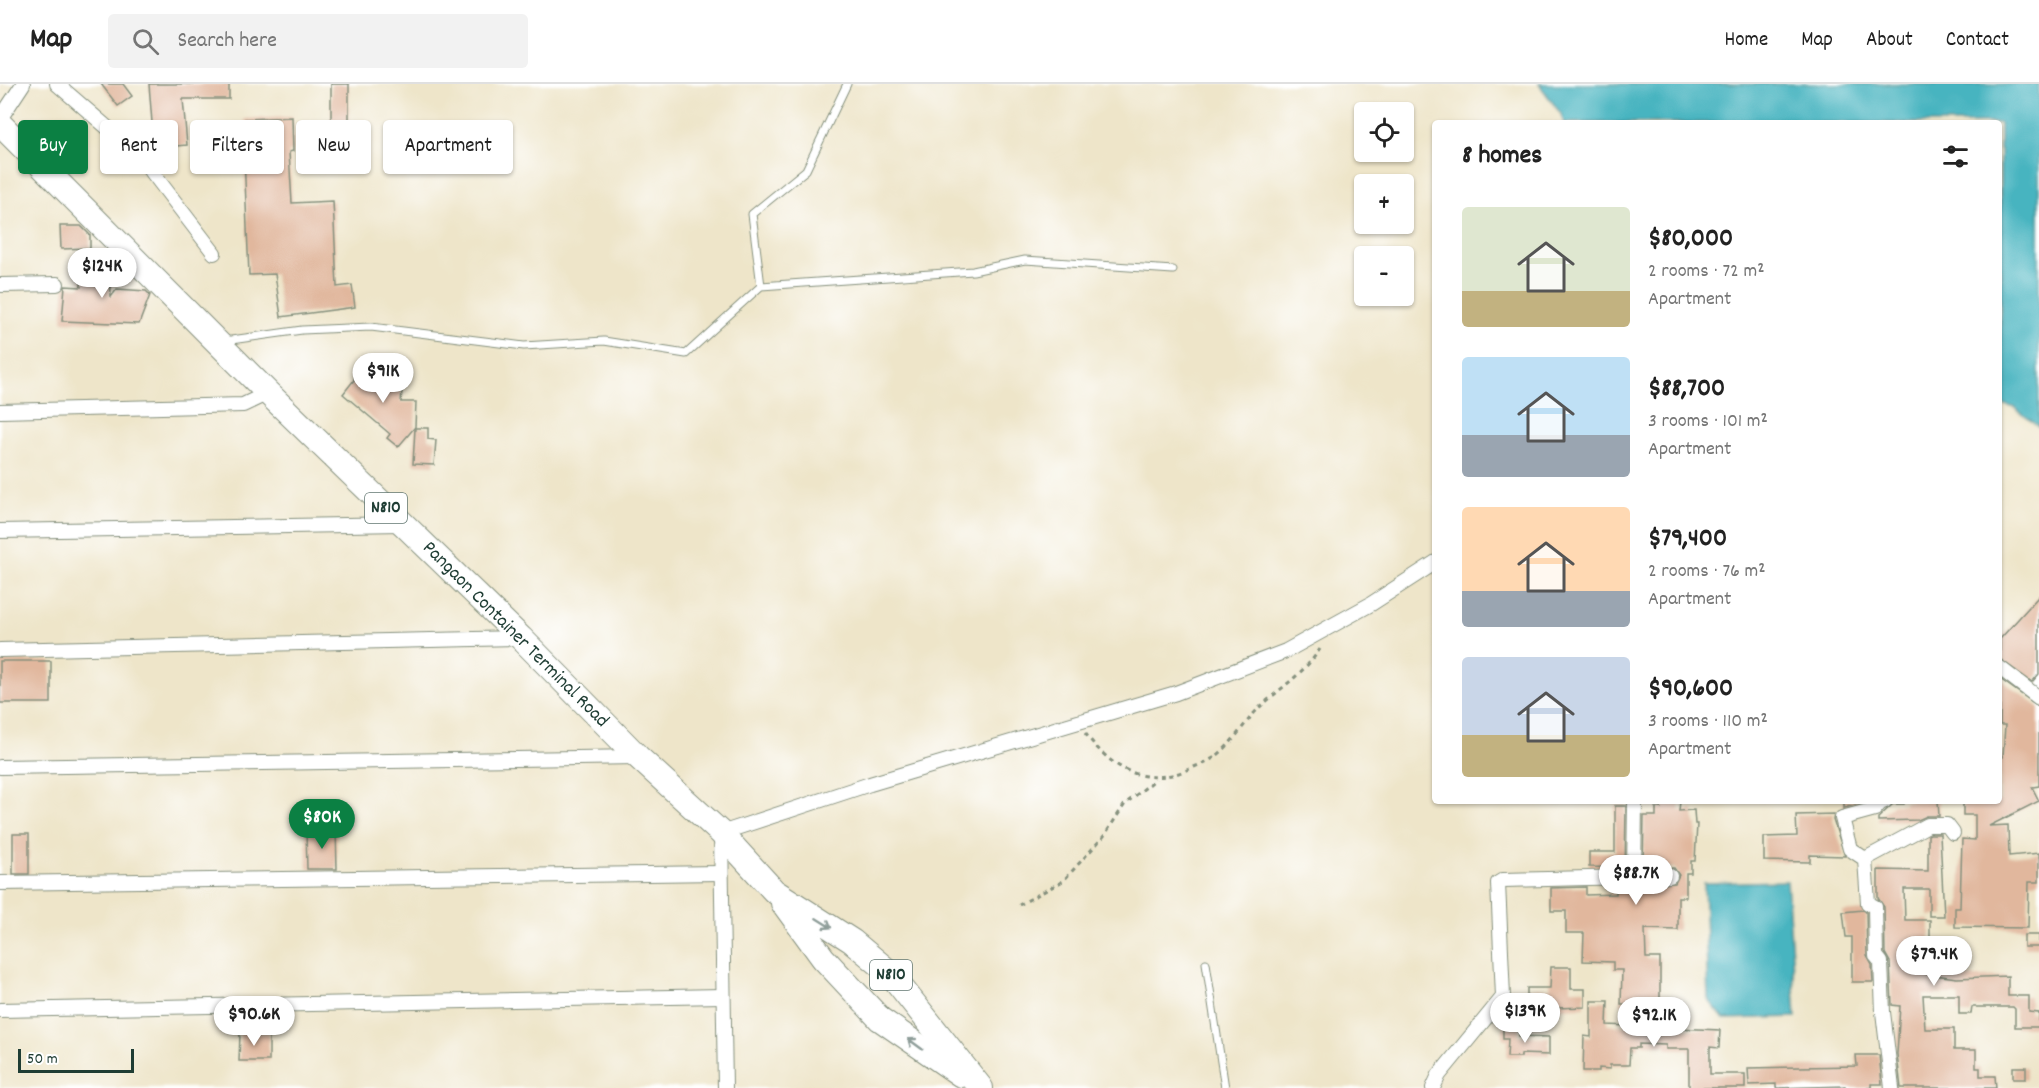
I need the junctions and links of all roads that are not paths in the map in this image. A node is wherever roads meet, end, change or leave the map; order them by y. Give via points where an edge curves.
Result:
1 (23, 84) edge
2 (57, 84) edge
3 (847, 84) edge
4 (0, 119) edge
5 (0, 124) edge
6 (214, 253) dead end
7 (1173, 270) dead end
8 (57, 284) dead end
9 (0, 285) edge
10 (761, 286) junction
11 (218, 342) junction
12 (268, 393) junction
13 (0, 411) edge
14 (402, 524) junction
15 (0, 531) edge
16 (1432, 565) edge
17 (521, 638) junction
18 (0, 650) edge
19 (2002, 670) edge
20 (2039, 698) edge
21 (638, 757) junction
22 (0, 767) edge
23 (1635, 804) edge
24 (1879, 804) edge
25 (721, 833) junction
26 (1953, 833) dead end
27 (1864, 859) junction
28 (721, 873) junction
29 (1670, 876) dead end
30 (1634, 877) junction
31 (0, 883) edge
32 (774, 891) junction
33 (1206, 963) dead end
34 (723, 996) junction
35 (0, 1010) edge
36 (725, 1088) edge
37 (981, 1088) edge
38 (1225, 1088) edge
39 (1433, 1088) edge
40 (1892, 1088) edge

1 - 4 street
2 - 6 street via 140,155
3 - 10 lane via 806,170 752,214
5 - 11 highway, Pangaon Container Terminal Road / N810
7 - 10 lane via 1025,260 973,271
8 - 9 street
10 - 11 lane via 686,354 604,341 524,346 371,327 302,330
11 - 12 highway, Pangaon Container Terminal Road / N810
12 - 13 street via 243,405
12 - 14 highway, Pangaon Container Terminal Road / N810
14 - 15 street
14 - 17 highway, Pangaon Container Terminal Road / N810
16 - 25 street via 1286,651 1176,693 870,784
17 - 18 street
17 - 21 highway, Pangaon Container Terminal Road / N810
19 - 20 street
21 - 22 street
21 - 25 highway, Pangaon Container Terminal Road / N810
23 - 30 street
24 - 27 street via 1875,809 1842,818 1850,849
25 - 28 street
25 - 32 highway, Pangaon Container Terminal Road / N810
26 - 27 street via 1947,825 1928,825
27 - 40 street via 1868,903 1875,907 1876,956 1881,962
28 - 31 street
28 - 34 street
29 - 30 street
30 - 39 street via 1498,883 1503,997 1439,1075
37 -> 32 highway, N810 via 880,1019 823,958
32 -> 37 highway, Pangaon Container Terminal Road / N810 via 852,941 889,972
33 - 38 lane
34 - 35 street
34 - 36 street

